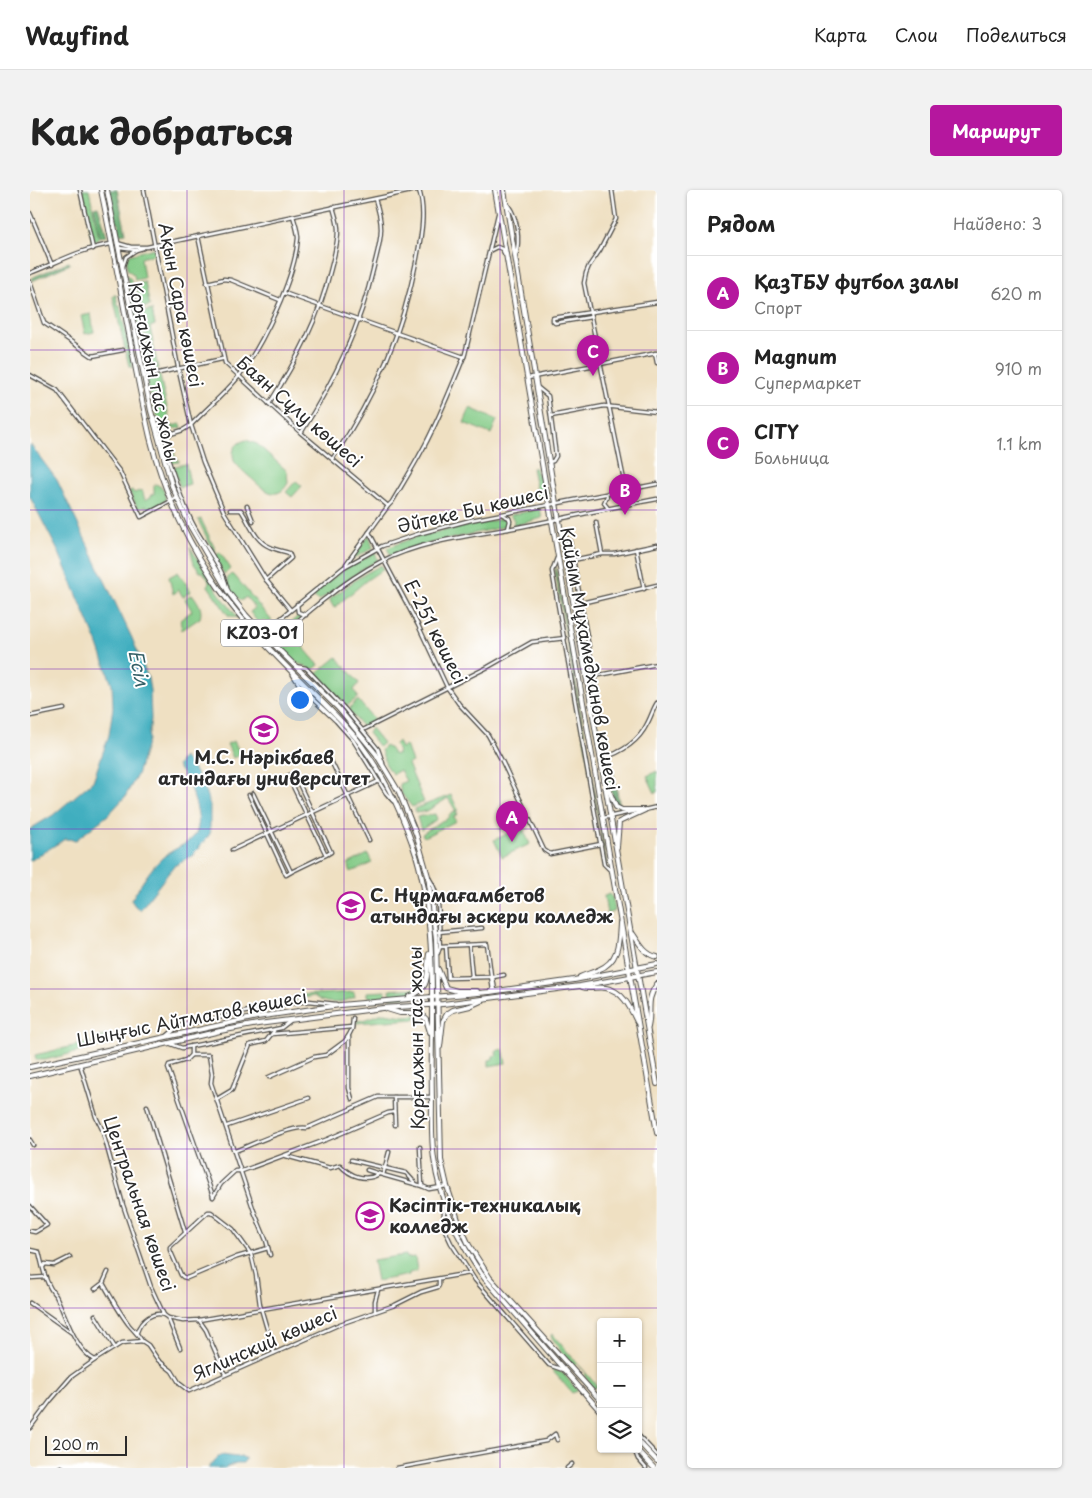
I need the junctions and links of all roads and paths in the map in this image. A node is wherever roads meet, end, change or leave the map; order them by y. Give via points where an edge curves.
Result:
1 (80, 190) edge
2 (101, 190) edge
3 (107, 190) edge
4 (144, 190) edge
5 (418, 190) edge
6 (495, 190) edge
7 (504, 190) edge
8 (612, 190) edge
9 (375, 199) junction
10 (333, 208) junction
11 (499, 210) junction
12 (30, 214) edge
13 (293, 216) junction
14 (198, 236) junction
15 (111, 244) junction
16 (118, 245) junction
17 (155, 245) junction
18 (147, 247) junction
19 (92, 249) junction
20 (136, 250) junction
21 (490, 251) junction
22 (508, 260) junction
23 (52, 265) junction
24 (122, 268) junction
25 (30, 273) edge
26 (30, 282) edge
27 (207, 282) junction
28 (284, 293) junction
29 (280, 300) junction
30 (657, 302) edge
31 (320, 306) junction
32 (590, 313) junction
33 (592, 319) junction
34 (359, 321) junction
35 (398, 334) junction
36 (124, 350) dead end
37 (656, 353) edge
38 (464, 357) junction
39 (223, 358) junction
40 (657, 363) edge
41 (600, 364) junction
42 (178, 367) junction
43 (30, 375) edge
44 (143, 376) junction
45 (138, 377) junction
46 (238, 377) junction
47 (535, 377) junction
48 (528, 378) junction
49 (537, 387) junction
50 (269, 404) junction
51 (609, 407) junction
52 (151, 411) junction
53 (657, 412) edge
54 (551, 416) junction
55 (158, 424) junction
56 (191, 426) junction
57 (173, 432) junction
58 (301, 433) junction
59 (161, 437) junction
60 (332, 458) junction
61 (549, 462) junction
62 (657, 484) edge
63 (626, 490) junction
64 (608, 494) junction
65 (177, 498) junction
66 (657, 499) edge
67 (171, 501) junction
68 (556, 503) junction
69 (549, 505) junction
70 (247, 506) dead end
71 (388, 506) junction
72 (608, 508) junction
73 (230, 510) dead end
74 (503, 514) junction
75 (558, 518) junction
76 (551, 520) junction
77 (253, 521) dead end
78 (596, 522) dead end
79 (508, 529) junction
80 (370, 532) junction
81 (561, 532) junction
82 (657, 545) edge
83 (377, 548) junction
84 (636, 550) junction
85 (602, 554) junction
86 (557, 556) junction
87 (574, 560) junction
88 (384, 561) junction
89 (344, 567) junction
90 (266, 580) junction
91 (657, 585) edge
92 (644, 588) junction
93 (229, 593) junction
94 (581, 602) junction
95 (297, 604) junction
96 (290, 609) junction
97 (306, 615) junction
98 (263, 633) junction
99 (258, 637) junction
100 (565, 638) junction
101 (272, 643) junction
102 (268, 647) junction
103 (657, 664) edge
104 (295, 666) junction
105 (291, 671) junction
106 (594, 676) junction
107 (447, 687) junction
108 (657, 702) edge
109 (64, 709) dead end
110 (30, 716) edge
111 (594, 722) junction
112 (363, 730) junction
113 (601, 760) junction
114 (332, 763) dead end
115 (383, 765) junction
116 (379, 781) junction
117 (604, 781) junction
118 (253, 793) dead end
119 (249, 795) dead end
120 (348, 796) junction
121 (398, 806) junction
122 (657, 807) edge
123 (644, 810) junction
124 (312, 812) junction
125 (306, 815) junction
126 (611, 816) junction
127 (603, 818) junction
128 (271, 832) junction
129 (267, 834) junction
130 (369, 840) dead end
131 (600, 844) junction
132 (232, 850) dead end
133 (617, 852) junction
134 (326, 855) junction
135 (291, 872) junction
136 (613, 873) junction
137 (428, 877) junction
138 (620, 914) junction
139 (482, 928) dead end
140 (438, 932) junction
141 (631, 932) junction
142 (469, 945) junction
143 (430, 946) junction
144 (440, 946) junction
145 (446, 946) junction
146 (657, 957) edge
147 (436, 962) junction
148 (657, 964) edge
149 (637, 968) junction
150 (630, 970) junction
151 (657, 972) edge
152 (504, 975) dead end
153 (638, 975) junction
154 (472, 977) junction
155 (491, 977) junction
156 (631, 977) junction
157 (574, 980) junction
158 (657, 984) edge
159 (580, 986) junction
160 (492, 992) junction
161 (434, 997) junction
162 (485, 999) junction
163 (398, 1000) junction
164 (340, 1005) junction
165 (432, 1005) junction
166 (438, 1005) junction
167 (383, 1008) junction
168 (293, 1018) junction
169 (353, 1018) dead end
170 (640, 1027) junction
171 (352, 1028) junction
172 (648, 1029) junction
173 (274, 1031) dead end
174 (271, 1034) junction
175 (431, 1034) junction
176 (349, 1035) junction
177 (167, 1036) junction
178 (169, 1043) junction
179 (191, 1046) junction
180 (438, 1054) junction
181 (191, 1055) junction
182 (80, 1064) junction
183 (30, 1067) edge
184 (30, 1076) edge
185 (269, 1076) dead end
186 (657, 1084) edge
187 (394, 1097) junction
188 (432, 1097) junction
189 (308, 1098) dead end
190 (217, 1099) junction
191 (352, 1099) dead end
192 (146, 1106) dead end
193 (394, 1112) junction
194 (395, 1125) dead end
195 (227, 1126) junction
196 (657, 1133) edge
197 (30, 1140) edge
198 (33, 1146) dead end
199 (420, 1147) dead end
200 (236, 1151) junction
201 (389, 1152) dead end
202 (284, 1156) junction
203 (351, 1160) dead end
204 (384, 1168) junction
205 (366, 1170) dead end
206 (242, 1171) junction
207 (379, 1174) junction
208 (383, 1176) junction
209 (416, 1184) junction
210 (422, 1186) junction
211 (447, 1186) junction
212 (440, 1187) junction
213 (446, 1204) junction
214 (30, 1206) edge
215 (30, 1231) edge
216 (185, 1232) junction
217 (268, 1248) junction
218 (30, 1250) edge
219 (251, 1254) junction
220 (270, 1254) dead end
221 (70, 1257) dead end
222 (42, 1267) junction
223 (108, 1272) dead end
224 (470, 1273) junction
225 (46, 1277) junction
226 (30, 1278) edge
227 (439, 1280) junction
228 (102, 1283) junction
229 (95, 1289) dead end
230 (378, 1290) junction
231 (30, 1303) edge
232 (261, 1308) junction
233 (376, 1311) junction
234 (164, 1314) junction
235 (95, 1315) dead end
236 (168, 1318) junction
237 (199, 1320) junction
238 (137, 1332) junction
239 (73, 1334) junction
240 (142, 1341) junction
241 (114, 1346) junction
242 (180, 1348) dead end
243 (274, 1353) junction
244 (95, 1360) junction
245 (563, 1370) junction
246 (225, 1374) junction
247 (597, 1397) edge
248 (597, 1408) edge
249 (30, 1428) edge
250 (642, 1439) edge
251 (557, 1440) dead end
252 (642, 1445) edge
253 (636, 1453) edge
254 (639, 1453) edge
255 (657, 1455) edge
256 (657, 1461) edge
257 (572, 1464) dead end
258 (397, 1468) edge
259 (567, 1468) edge
260 (646, 1468) edge
261 (654, 1468) edge

1 - 19 street
2 - 15 main road, Қорғалжын тас жолы / KZ03-01
3 - 16 main road, Қорғалжын тас жолы / KZ03-01
4 - 17 street, Ақын Сара көшесі
5 - 9 street
5 - 35 street via 423,211 418,253
6 - 11 main road, Қайым Мұхамедханов көшесі
7 - 47 main road, Қайым Мұхамедханов көшесі
8 - 32 street via 616,219 589,266 584,283
9 - 10 street
9 - 34 street via 381,230
10 - 13 street
10 - 31 street via 337,238
11 - 21 street
11 - 22 main road, Қайым Мұхамедханов көшесі
12 - 23 street
13 - 14 street
13 - 28 street via 298,239
14 - 17 street
14 - 27 street, Баян Сұлу көшесі
15 - 16 main road
15 - 19 street
15 - 45 main road, Қорғалжын тас жолы / KZ03-01
16 - 18 street
16 - 20 street
16 - 24 main road, Қорғалжын тас жолы / KZ03-01
17 - 18 street
17 - 42 street, Ақын Сара көшесі
18 - 20 street
19 - 23 street
20 - 24 street via 126,257
21 - 22 street via 502,249
21 - 38 street
22 - 48 main road, Қайым Мұхамедханов көшесі
23 - 25 street
24 - 44 main road, Қорғалжын тас жолы / KZ03-01
26 - 36 street via 44,323 92,356
27 - 29 street via 230,280
27 - 39 street, Баян Сұлу көшесі
28 - 29 street
28 - 31 street
29 - 46 street via 259,344
30 - 32 street
31 - 34 street
31 - 50 street via 306,340
32 - 33 street
32 - 33 street via 553,318 553,321
33 - 41 street
34 - 35 street
34 - 58 street via 343,360
35 - 38 street
35 - 60 street via 367,402
37 - 40 street
37 - 41 street
38 - 71 street via 429,437
39 - 42 street
39 - 46 street, Баян Сұлу көшесі
41 - 47 street
41 - 51 street
42 - 44 street
42 - 56 street, Ақын Сара көшесі
43 - 67 street via 56,390 120,472 141,516
44 - 45 main road
44 - 52 main road, Қорғалжын тас жолы / KZ03-01
45 - 67 main road, Қорғалжын тас жолы / KZ03-01 via 150,438
46 - 50 street, Баян Сұлу көшесі
46 - 56 street
47 - 48 street
47 - 49 main road, Қайым Мұхамедханов көшесі
48 - 69 main road, Қайым Мұхамедханов көшесі
49 - 54 street via 548,396
49 - 61 main road, Қайым Мұхамедханов көшесі
50 - 58 street, Баян Сұлу көшесі
51 - 53 street
51 - 54 street
51 - 63 street
52 - 55 street
52 - 65 main road, Қорғалжын тас жолы / KZ03-01
54 - 61 street via 556,456
55 - 57 street
55 - 59 street
56 - 57 street
56 - 90 street, Ақын Сара көшесі via 224,512
57 - 59 street
58 - 60 street, Баян Сұлу көшесі
59 - 93 street via 192,522 224,576
60 - 71 street, Баян Сұлу көшесі
61 - 68 main road, Қайым Мұхамедханов көшесі
62 - 63 street, Әйтеке Би көшесі
63 - 64 street, Әйтеке Би көшесі
64 - 68 street, Әйтеке Би көшесі
64 - 72 street via 604,502
65 - 67 street
65 - 93 main road, Қорғалжын тас жолы / KZ03-01
66 - 72 street, Әйтеке Би көшесі
67 - 99 main road, Қорғалжын тас жолы / KZ03-01 via 212,579
68 - 69 street, Әйтеке Би көшесі
68 - 75 main road, Қайым Мұхамедханов көшесі
69 - 74 street, Әйтеке Би көшесі
69 - 76 main road, Қайым Мұхамедханов көшесі
70 - 77 street
71 - 80 street
72 - 75 street, Әйтеке Би көшесі
73 - 90 street via 241,510 261,542 289,553 291,558
74 - 79 street via 510,520
74 - 83 street, Әйтеке Би көшесі via 450,525
75 - 76 street, Әйтеке Би көшесі
75 - 81 main road, Қайым Мұхамедханов көшесі
76 - 79 street, Әйтеке Би көшесі
76 - 86 main road, Қайым Мұхамедханов көшесі
78 - 85 street
79 - 88 street, Әйтеке Би көшесі via 440,542
80 - 83 street, Е-251 көшесі
80 - 89 street
81 - 87 street via 570,542
81 - 111 main road, Қайым Мұхамедханов көшесі
82 - 84 street
83 - 88 street, Е-251 көшесі
83 - 89 street, Әйтеке Би көшесі
84 - 85 street
84 - 92 street
85 - 87 street
86 - 100 street via 552,571
86 - 127 main road, Қайым Мұхамедханов көшесі
87 - 94 street
88 - 97 street, Әйтеке Би көшесі via 339,588
88 - 107 street, Е-251 көшесі
89 - 95 street, Әйтеке Би көшесі
90 - 96 street, Ақын Сара көшесі
91 - 92 street
92 - 94 street
93 - 98 main road, Қорғалжын тас жолы / KZ03-01
94 - 106 street
95 - 96 street, Әйтеке Би көшесі
95 - 97 street via 298,612
96 - 98 street, Әйтеке Би көшесі
97 - 101 street, Әйтеке Би көшесі
98 - 99 street, Әйтеке Би көшесі
98 - 101 main road, Қорғалжын тас жолы / KZ03-01
99 - 102 main road, Қорғалжын тас жолы / KZ03-01
100 - 107 street via 532,642
100 - 131 street
101 - 102 street, Әйтеке Би көшесі
101 - 104 main road, Қорғалжын тас жолы / KZ03-01
102 - 105 main road, Қорғалжын тас жолы / KZ03-01
103 - 106 street
104 - 112 street via 306,668
104 - 115 main road, Қорғалжын тас жолы / KZ03-01 via 338,708
105 - 116 street via 302,689 352,740
105 - 121 main road, Қорғалжын тас жолы / KZ03-01 via 358,741
106 - 111 street via 600,714
107 - 112 street
107 - 131 street, Е-251 көшесі via 488,734 547,853
108 - 113 street via 636,740
109 - 110 street
111 - 113 main road, Қайым Мұхамедханов көшесі
112 - 115 street via 378,749
113 - 117 main road, Қайым Мұхамедханов көшесі
114 - 120 street
115 - 137 main road, Қорғалжын тас жолы / KZ03-01 via 410,818
116 - 120 street
116 - 121 street
117 - 123 main road via 616,807
117 - 126 main road, Қайым Мұхамедханов көшесі
118 - 128 street
119 - 129 street
120 - 124 street
120 - 130 street
121 - 143 main road, Қорғалжын тас жолы / KZ03-01 via 422,877
122 - 123 street
123 - 126 street
123 - 133 main road via 619,822
124 - 125 street
124 - 125 street via 294,773 288,776
124 - 134 street via 331,852
125 - 128 street
125 - 134 street
126 - 127 street
126 - 133 main road, Қайым Мұхамедханов көшесі
127 - 136 main road, Қайым Мұхамедханов көшесі
128 - 129 street
128 - 135 street
129 - 132 street
129 - 135 street via 286,874
131 - 136 street via 604,864
133 - 141 main road, Қайым Мұхамедханов көшесі
134 - 135 street
136 - 138 main road, Қайым Мұхамедханов көшесі
137 - 140 street via 437,897
137 - 147 main road, Қорғалжын тас жолы / KZ03-01
138 - 150 main road, Қайым Мұхамедханов көшесі
138 - 157 main road via 615,956 608,965
139 - 140 street
140 - 144 street
141 - 146 main road via 641,947
141 - 149 main road, Қайым Мұхамедханов көшесі
142 - 145 street
142 - 154 street
142 - 155 street via 486,944
143 - 161 main road, Қорғалжын тас жолы / KZ03-01
143 - 163 main road via 427,983 423,990
144 - 145 street
144 - 147 street
145 - 154 street via 448,978
147 - 160 main road via 446,988
147 - 161 main road, Қорғалжын тас жолы / KZ03-01
148 - 149 main road, Шыңғыс Айтматов көшесі
149 - 150 main road, Шыңғыс Айтматов көшесі
149 - 153 main road, Қайым Мұхамедханов көшесі
150 - 156 main road, Қайым Мұхамедханов көшесі
150 - 157 main road, Шыңғыс Айтматов көшесі
151 - 153 main road, Шыңғыс Айтматов көшесі
152 - 160 street via 493,977
153 - 156 main road, Шыңғыс Айтматов көшесі
153 - 172 main road, Қайым Мұхамедханов көшесі
154 - 155 street
155 - 160 street
156 - 159 main road, Шыңғыс Айтматов көшесі
156 - 170 main road, Қайым Мұхамедханов көшесі
157 - 160 main road, Шыңғыс Айтматов көшесі
158 - 172 main road via 648,1007
159 - 162 main road, Шыңғыс Айтматов көшесі
159 - 170 main road via 618,992
160 - 161 main road, Шыңғыс Айтматов көшесі
161 - 163 main road, Шыңғыс Айтматов көшесі
161 - 165 main road, Қорғалжын тас жолы / KZ03-01
161 - 166 main road, Қорғалжын тас жолы / KZ03-01
162 - 166 main road, Шыңғыс Айтматов көшесі
162 - 180 main road via 447,1014
163 - 164 main road, Шыңғыс Айтматов көшесі
164 - 177 main road, Шыңғыс Айтматов көшесі via 257,1017
164 - 177 street via 309,1001 278,1005 179,1026
165 - 166 main road, Шыңғыс Айтматов көшесі
165 - 167 main road, Шыңғыс Айтматов көшесі
165 - 175 main road, Қорғалжын тас жолы / KZ03-01
166 - 180 main road, Қорғалжын тас жолы / KZ03-01
167 - 168 main road, Шыңғыс Айтматов көшесі
167 - 175 main road via 400,1013 420,1013 426,1019
168 - 178 main road, Шыңғыс Айтматов көшесі
168 - 179 street via 281,1028
169 - 171 street
170 - 196 main road, Қайым Мұхамедханов көшесі
171 - 174 street
171 - 176 street
172 - 186 main road, Қайым Мұхамедханов көшесі
173 - 174 street
174 - 190 street via 266,1041 250,1045 232,1090
175 - 188 main road, Қорғалжын тас жолы / KZ03-01
176 - 185 street via 323,1057
176 - 191 street
177 - 183 main road, Шыңғыс Айтматов көшесі
178 - 179 street via 182,1048
178 - 182 main road, Шыңғыс Айтматов көшесі
179 - 181 street
180 - 211 main road, Қорғалжын тас жолы / KZ03-01 via 440,1147
181 - 190 street via 209,1055 211,1081
181 - 206 street via 168,1068 213,1197 235,1171
182 - 184 main road, Шыңғыс Айтматов көшесі
182 - 234 street, Центральная көшесі via 123,1205 151,1287
187 - 188 street
187 - 193 street
187 - 200 street via 378,1097 307,1128 287,1131
188 - 212 main road, Қорғалжын тас жолы / KZ03-01 via 434,1157
189 - 195 street
190 - 195 street
192 - 216 street
193 - 194 street
193 - 202 street
195 - 200 street
197 - 198 street
199 - 210 street
200 - 206 street
201 - 204 street
202 - 206 street
202 - 207 street via 330,1168 340,1166 351,1175 363,1178
203 - 204 street
204 - 208 street
204 - 209 street via 406,1174
205 - 207 street
206 - 217 street
207 - 208 street
208 - 209 street
209 - 210 street
210 - 212 street via 429,1189
211 - 212 street
211 - 247 main road, Қорғалжын тас жолы / KZ03-01 via 469,1245 490,1278
212 - 213 main road, Қорғалжын тас жолы / KZ03-01
213 - 224 street via 444,1228
213 - 245 main road, Қорғалжын тас жолы / KZ03-01 via 463,1244 484,1279
214 - 215 street via 47,1225 35,1232
216 - 219 street via 205,1214 212,1212 232,1229
216 - 219 street via 170,1247 183,1277
217 - 219 street
217 - 220 street
218 - 222 street via 39,1252
219 - 232 street
221 - 222 street
222 - 225 street
223 - 228 street
224 - 227 street
224 - 245 street via 550,1365
225 - 226 street
225 - 239 street
227 - 230 street
227 - 233 street, Яглинский көшесі via 439,1286
228 - 229 street
228 - 238 street
230 - 232 street
230 - 233 street
231 - 239 street
232 - 237 street
232 - 243 street
233 - 243 street, Яглинский көшесі
234 - 236 street, Центральная көшесі
234 - 238 street via 152,1314
235 - 241 street
236 - 237 street
236 - 242 street, Центральная көшесі
237 - 246 street
238 - 240 street
239 - 244 street via 83,1352
240 - 241 street
240 - 246 street, Яглинский көшесі via 186,1390
241 - 244 street
243 - 246 street, Яглинский көшесі
244 - 249 street via 71,1377
245 - 248 main road, Қорғалжын тас жолы / KZ03-01
250 - 255 street
251 - 258 street via 555,1434 546,1441
252 - 256 main road
253 - 260 street
254 - 261 main road
257 - 259 street

